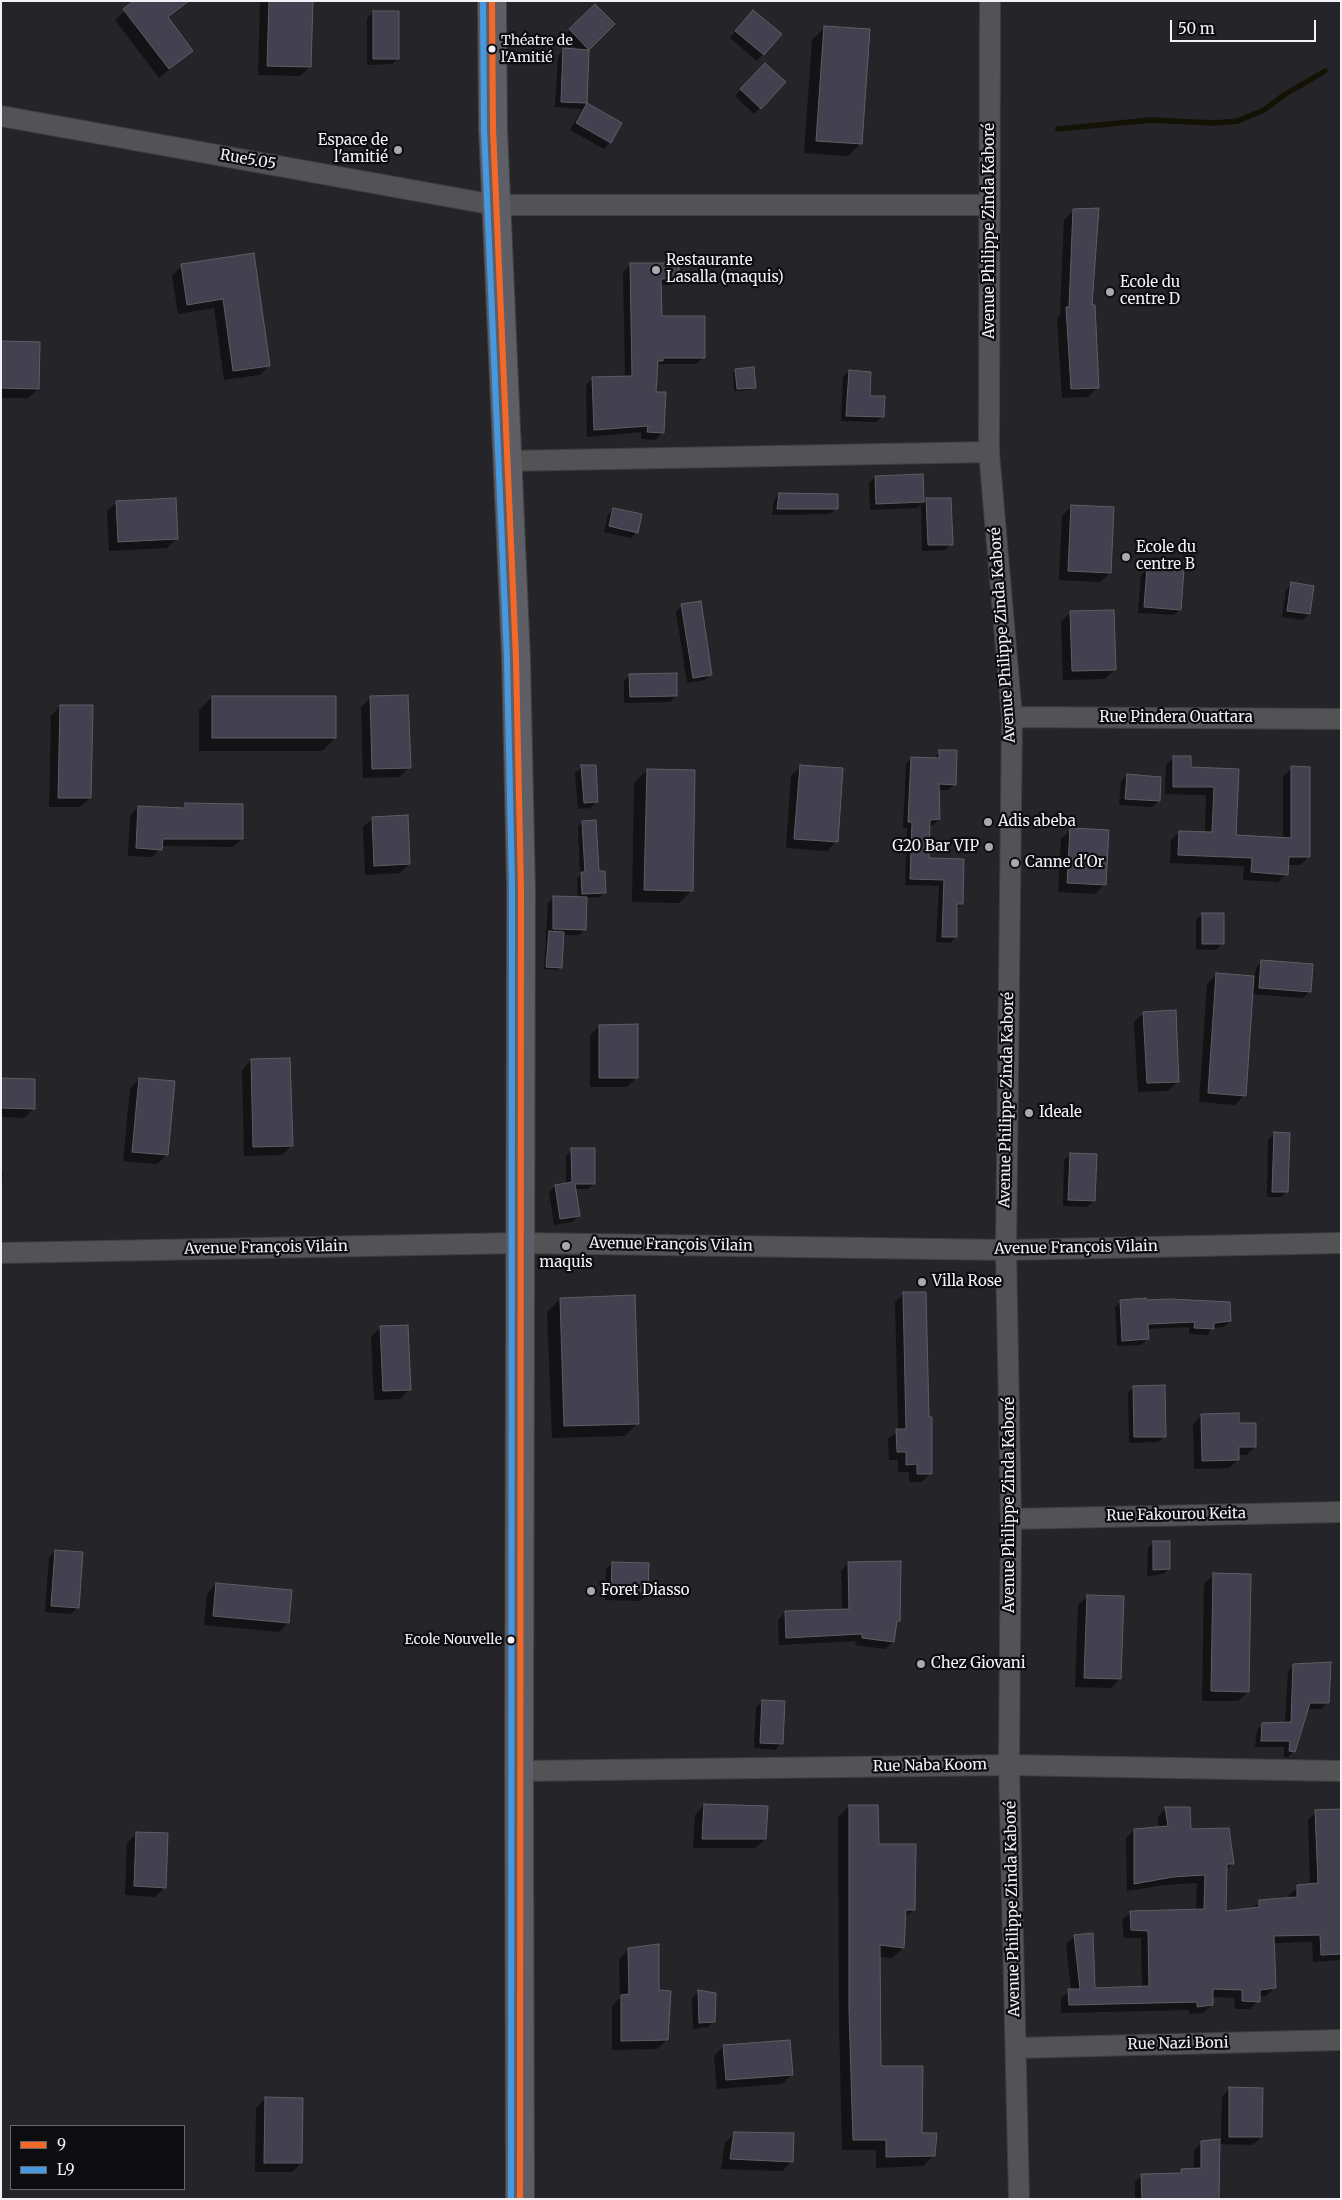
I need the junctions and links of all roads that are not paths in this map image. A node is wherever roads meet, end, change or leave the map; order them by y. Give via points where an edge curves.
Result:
1 (492, 1) edge
2 (990, 1) edge
3 (1, 116) edge
4 (495, 204) junction
5 (990, 204) junction
6 (989, 452) junction
7 (507, 461) junction
8 (1012, 717) junction
9 (1341, 719) edge
10 (520, 1243) junction
11 (1341, 1243) edge
12 (1006, 1250) junction
13 (1, 1252) edge
14 (1341, 1512) edge
15 (1012, 1519) junction
16 (1009, 1765) junction
17 (519, 1771) junction
18 (1341, 1771) edge
19 (1341, 2040) edge
20 (1016, 2048) junction
21 (520, 2199) edge
22 (1018, 2199) edge

1 - 4 highway
2 - 5 street, Avenue Philippe Zinda Kaboré
3 - 4 street, Rue5.05
4 - 5 street, Rue5.05
4 - 7 highway
5 - 6 street, Avenue Philippe Zinda Kaboré
6 - 7 street
6 - 8 street, Avenue Philippe Zinda Kaboré
7 - 10 highway via 516,658 521,888
8 - 9 street, Rue Pindera Ouattara
8 - 12 street, Avenue Philippe Zinda Kaboré
10 - 12 street, Avenue François Vilain
10 - 13 street, Avenue François Vilain
10 - 17 highway
11 - 12 street, Avenue François Vilain
12 - 15 street, Avenue Philippe Zinda Kaboré
14 - 15 street, Rue Fakourou Keita
15 - 16 street, Avenue Philippe Zinda Kaboré
16 - 17 street, Rue Naba Koom
16 - 18 street, Rue Naba Koom
16 - 20 street, Avenue Philippe Zinda Kaboré
17 - 21 highway
19 - 20 street, Rue Nazi Boni
20 - 22 street, Avenue Philippe Zinda Kaboré

